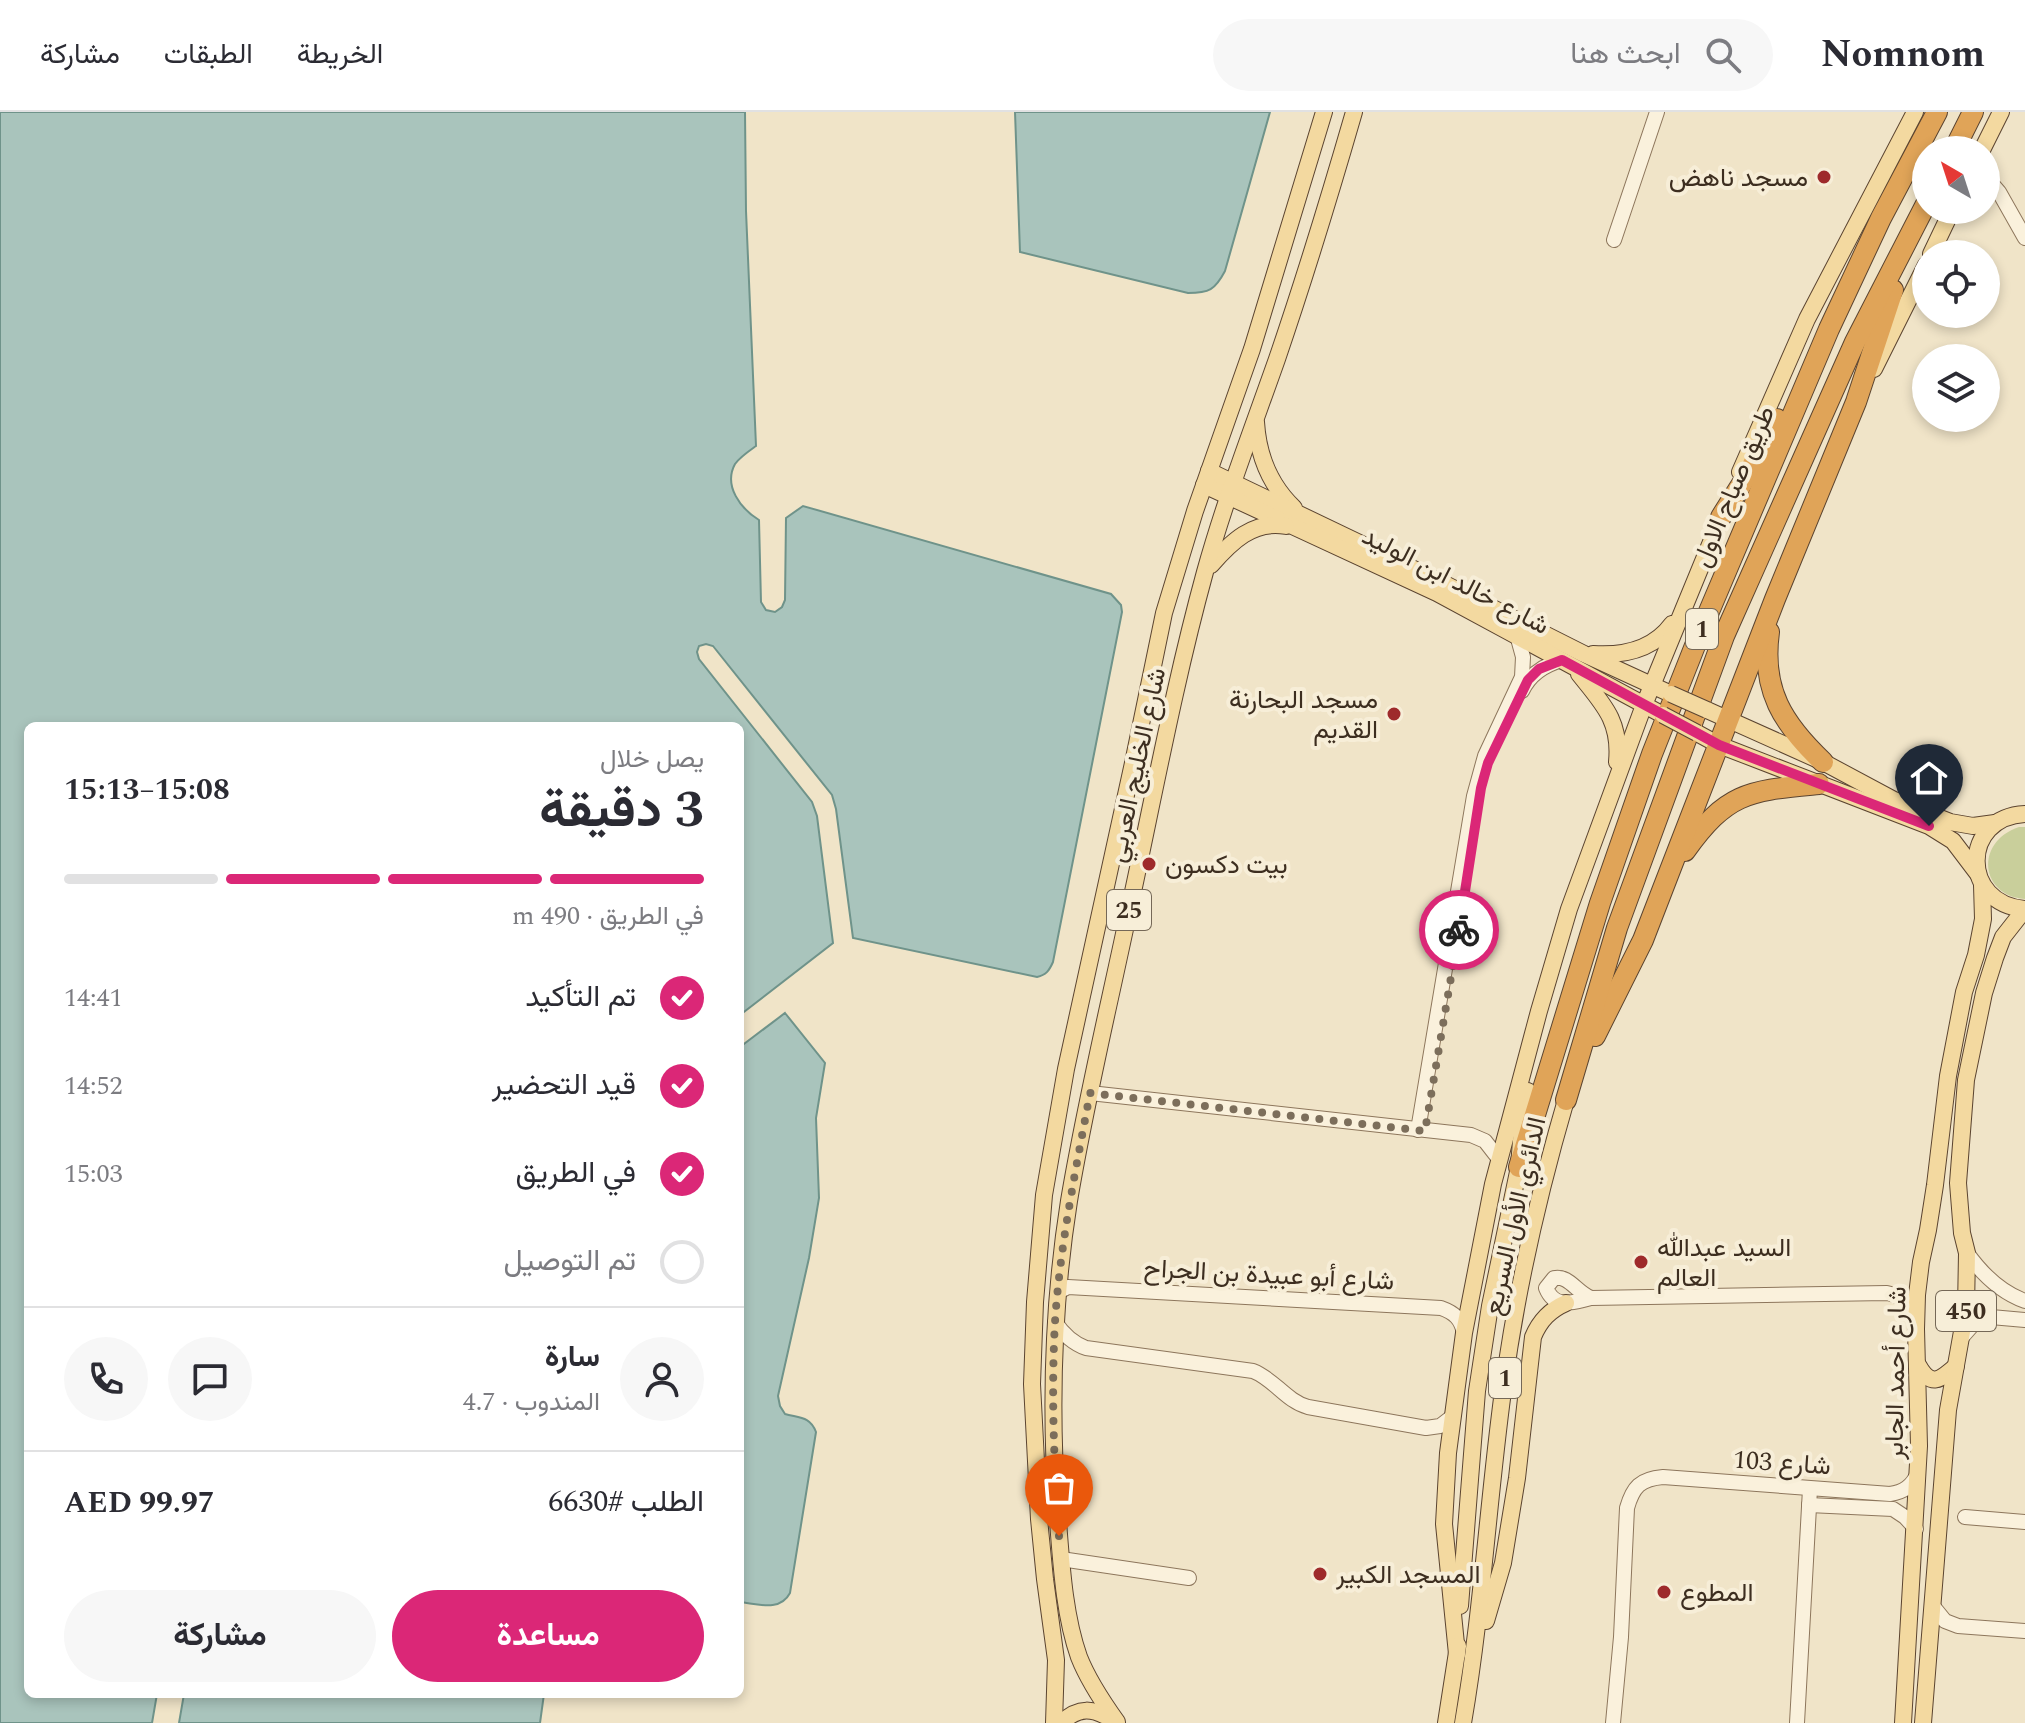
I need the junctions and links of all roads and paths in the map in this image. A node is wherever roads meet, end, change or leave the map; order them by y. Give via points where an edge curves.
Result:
1 (1324, 112) edge
2 (1354, 112) edge
3 (1657, 112) edge
4 (1915, 112) edge
5 (1937, 112) edge
6 (1973, 112) edge
7 (2001, 112) edge
8 (1961, 136) edge
9 (1989, 136) edge
10 (2000, 194) edge
11 (1916, 224) edge
12 (1912, 232) junction
13 (2025, 238) edge
14 (1614, 240) dead end
15 (1912, 292) edge
16 (1829, 329) junction
17 (1856, 402) junction
18 (1256, 415) junction
19 (1207, 478) junction
20 (1230, 490) junction
21 (1721, 517) junction
22 (1298, 522) junction
23 (1205, 572) junction
24 (1775, 599) junction
25 (1682, 610) junction
26 (1517, 635) junction
27 (1573, 660) junction
28 (1522, 684) junction
29 (1652, 685) junction
30 (1644, 705) junction
31 (1728, 720) junction
32 (1719, 745) junction
33 (1823, 762) junction
34 (1616, 778) junction
35 (1819, 784) junction
36 (2024, 813) edge
37 (1995, 823) junction
38 (1669, 874) junction
39 (1980, 879) junction
40 (1569, 909) junction
41 (2025, 909) edge
42 (1976, 955) junction
43 (1995, 958) junction
44 (1569, 1091) junction
45 (1090, 1093) junction
46 (1421, 1130) junction
47 (1499, 1159) junction
48 (1519, 1167) junction
49 (1928, 1230) junction
50 (1962, 1233) junction
51 (1967, 1253) junction
52 (1919, 1277) junction
53 (1058, 1292) junction
54 (1887, 1293) junction
55 (1591, 1298) junction
56 (2025, 1301) edge
57 (1566, 1303) junction
58 (1917, 1315) junction
59 (2025, 1320) edge
60 (1055, 1322) junction
61 (1464, 1333) junction
62 (1962, 1337) junction
63 (1918, 1365) junction
64 (1956, 1366) junction
65 (1453, 1416) junction
66 (1918, 1473) junction
67 (1810, 1489) junction
68 (1809, 1505) junction
69 (1965, 1517) dead end
70 (2025, 1522) edge
71 (1916, 1529) junction
72 (1061, 1559) junction
73 (1189, 1578) dead end
74 (1932, 1605) junction
75 (1911, 1616) junction
76 (1958, 1626) junction
77 (2025, 1631) edge
78 (1930, 1641) junction
79 (1909, 1648) junction
80 (1457, 1654) junction
81 (1474, 1661) junction
82 (1117, 1722) edge
83 (1054, 1723) edge
84 (1061, 1723) edge
85 (1446, 1723) edge
86 (1463, 1723) edge
87 (1613, 1723) edge
88 (1797, 1723) edge
89 (1903, 1723) edge
90 (1923, 1723) edge

1 - 19 main road, شارع الخليج العربي / 25
2 - 18 main road, شارع الخليج العربي / 25
3 - 14 street
4 - 21 main road, طريق صباح الاول via 1807,319
5 - 16 highway, طريق صباح الاول / 1
6 - 8 highway
7 - 9 main road
10 - 13 street
11 - 12 highway, طريق صباح الاول / 1
12 - 17 highway
12 - 44 highway, طريق صباح الاول / 1 via 1855,342 1724,636 1617,928
15 - 17 main road
16 - 21 highway
16 - 48 highway, طريق صباح الاول / 1 via 1652,754
17 - 24 highway
18 - 20 main road, شارع الخليج العربي / 25
18 - 22 main road via 1265,466
19 - 20 main road, شارع خالد ابن الوليد
19 - 83 main road, شارع الخليج العربي / 25 via 1164,613 1044,1195 1032,1384 1039,1519 1056,1660
20 - 22 main road, شارع خالد ابن الوليد
20 - 23 main road, شارع الخليج العربي / 25
21 - 25 main road, طريق صباح الاول
22 - 23 main road via 1248,532 1226,547
22 - 26 main road, شارع خالد ابن الوليد
22 - 27 main road, شارع خالد ابن الوليد via 1321,523 1430,576
23 - 45 main road, شارع الخليج العربي / 25
24 - 31 highway
24 - 33 highway via 1766,656 1771,684 1787,724
25 - 27 main road via 1665,634 1641,649
25 - 29 main road, طريق صباح الاول
26 - 27 main road, شارع خالد ابن الوليد
26 - 28 street
27 - 28 street via 1539,669
27 - 29 main road, شارع خالد ابن الوليد
27 - 30 main road, شارع خالد ابن الوليد
27 - 34 main road via 1616,729
28 - 46 street via 1485,756 1474,796
29 - 30 main road, طريق صباح الاول
29 - 31 main road, شارع خالد ابن الوليد, bridge
30 - 32 main road, شارع خالد ابن الوليد, bridge
30 - 34 main road, طريق صباح الاول
31 - 32 highway
31 - 33 main road, شارع خالد ابن الوليد
32 - 35 main road, شارع خالد ابن الوليد
32 - 38 highway
33 - 37 main road, شارع خالد ابن الوليد via 1894,800 1950,822
34 - 40 main road, طريق صباح الاول
35 - 38 highway via 1758,791 1734,800 1703,827
35 - 39 main road, شارع خالد ابن الوليد via 1942,833
36 - 37 main road, شارع خالد ابن الوليد
37 - 39 main road, 450 via 1977,851
38 - 44 highway via 1643,940
39 - 41 main road, 450 via 1988,894
39 - 42 main road, شارع أحمد الجابر / 450 via 1983,919
40 - 47 main road, طريق صباح الاول
40 - 48 main road, الدائري الأول السريع via 1523,1114
41 - 43 main road, شارع أحمد الجابر / 450 via 2009,927
42 - 43 main road via 1986,950
42 - 49 main road, شارع أحمد الجابر / 450 via 1948,1076
43 - 50 main road, شارع أحمد الجابر / 450 via 1966,1080 1958,1183
44 - 81 main road, الدائري الأول السريع / 1 via 1516,1305
45 - 46 street
45 - 53 main road, شارع الخليج العربي / 25
46 - 47 street via 1478,1137
47 - 61 main road, الدائري الأول السريع
48 - 80 main road, الدائري الأول السريع / 1 via 1477,1391
49 - 50 main road via 1945,1219
49 - 52 main road, شارع أحمد الجابر / 450
50 - 51 main road, شارع أحمد الجابر / 450
51 - 56 street via 1989,1279
51 - 62 main road, شارع أحمد الجابر / 450
52 - 54 street
52 - 58 main road, شارع أحمد الجابر / 450
53 - 60 main road, شارع الخليج العربي / 25
53 - 61 street, شارع أبو عبيدة بن الجراح via 1068,1287 1441,1308 1461,1321
54 - 55 street
54 - 58 street via 1904,1299
55 - 57 street
55 - 57 street via 1566,1279 1554,1278 1546,1288 1557,1302
57 - 81 main road via 1544,1318 1533,1337 1503,1563
58 - 63 main road, شارع أحمد الجابر / 450
59 - 62 street via 1977,1320
60 - 65 street via 1086,1348 1262,1374 1308,1407 1426,1428
60 - 72 main road, شارع الخليج العربي / 25 via 1054,1463
61 - 65 main road, الدائري الأول السريع
62 - 64 main road, شارع أحمد الجابر / 450
63 - 64 main road via 1933,1380
63 - 66 main road, شارع أحمد الجابر / 450
64 - 74 main road, شارع أحمد الجابر / 450
65 - 80 main road, الدائري الأول السريع via 1444,1515
66 - 67 street, شارع 103 via 1899,1493
66 - 71 main road, شارع أحمد الجابر / 450
67 - 68 street
67 - 87 street, شارع 103 via 1663,1477 1632,1491
68 - 71 street, شارع 103 via 1893,1509
68 - 88 street
69 - 70 street
71 - 75 main road, شارع أحمد الجابر / 450
72 - 73 street
72 - 82 main road, شارع الخليج العربي / 25 via 1079,1656
74 - 76 street via 1945,1621
74 - 78 main road, شارع أحمد الجابر / 450
75 - 78 main road
75 - 79 main road, شارع أحمد الجابر / 450
76 - 77 street
76 - 78 street
78 - 79 main road
78 - 90 main road, شارع أحمد الجابر / 450
79 - 89 main road, شارع أحمد الجابر / 450
80 - 85 main road, الدائري الأول السريع
81 - 86 main road, الدائري الأول السريع
82 - 84 main road, 25 via 1090,1710

